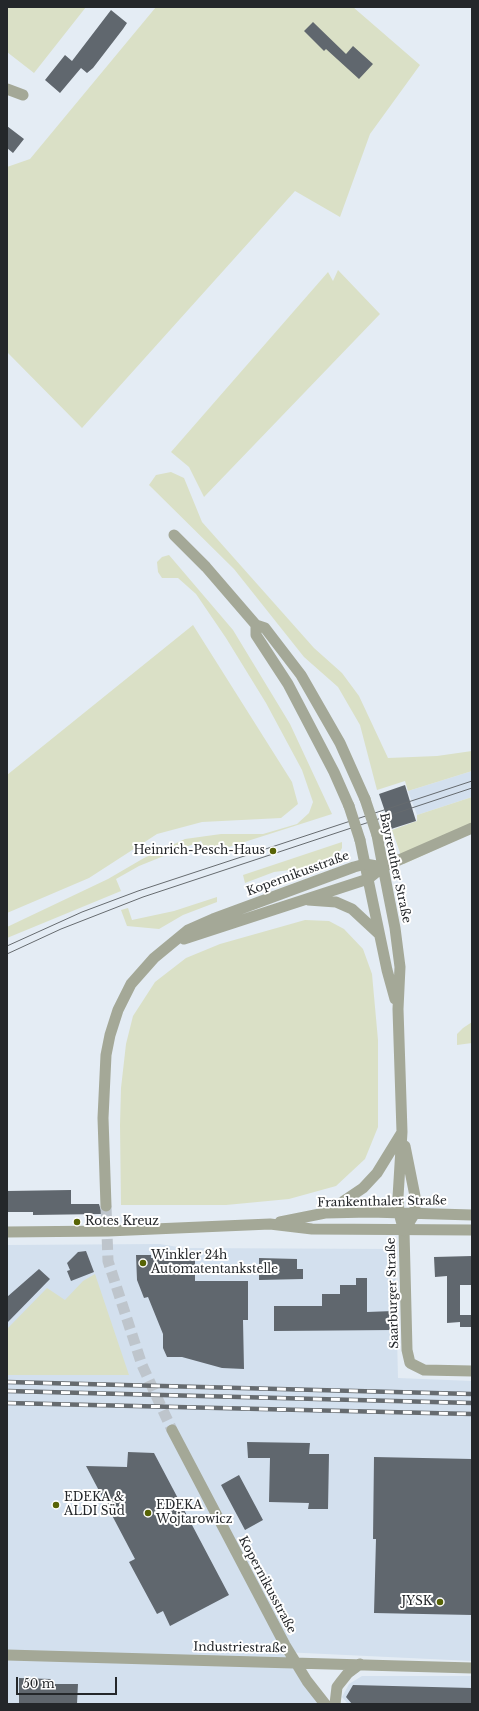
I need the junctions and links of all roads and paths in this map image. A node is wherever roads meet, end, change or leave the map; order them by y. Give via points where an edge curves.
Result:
1 (7, 89) edge
2 (23, 95) dead end
3 (174, 535) dead end
4 (256, 625) junction
5 (472, 828) edge
6 (365, 864) junction
7 (383, 867) junction
8 (368, 878) junction
9 (303, 899) junction
10 (379, 934) junction
11 (172, 943) junction
12 (398, 1009) junction
13 (402, 1132) junction
14 (106, 1206) tunnel mouth
15 (325, 1213) junction
16 (399, 1213) junction
17 (414, 1213) junction
18 (472, 1215) edge
19 (270, 1224) junction
20 (404, 1230) junction
21 (472, 1230) edge
22 (7, 1232) edge
23 (472, 1371) edge
24 (172, 1430) tunnel mouth
25 (7, 1656) edge
26 (295, 1662) junction
27 (360, 1664) junction
28 (472, 1668) edge
29 (326, 1704) edge
30 (335, 1704) edge

1 - 2 street
3 - 4 street, Bayreuther Straße via 206,567
4 - 6 street, Bayreuther Straße, bridge via 256,635 288,684 334,772 349,806
4 - 7 street, Bayreuther Straße, bridge via 265,628 301,675 340,743 365,799 377,835
5 - 7 street
6 - 7 street, Kopernikusstraße
6 - 8 street, Bayreuther Straße
6 - 11 street, Kopernikusstraße via 213,919 188,930
7 - 8 street, Kopernikusstraße
7 - 12 street, Bayreuther Straße via 400,967
8 - 9 street, Kopernikusstraße
8 - 10 street, Bayreuther Straße
9 - 10 street via 336,902 352,909
9 - 11 street, Kopernikusstraße
10 - 12 street, Bayreuther Straße
11 - 14 street, Kopernikusstraße via 154,958 131,984 118,1010 110,1035 105,1070 103,1118
12 - 13 street, Bayreuther Straße
13 - 15 street via 377,1173 363,1188
13 - 16 street, Bayreuther Straße
13 - 17 street, Bayreuther Straße via 415,1196
15 - 16 street, Frankenthaler Straße
15 - 19 street, Frankenthaler Straße
16 - 17 street, Frankenthaler Straße
16 - 20 street, Bayreuther Straße
17 - 18 street, Frankenthaler Straße
17 - 20 street, Bayreuther Straße
19 - 20 street, Frankenthaler Straße via 312,1229
19 - 22 street, Frankenthaler Straße via 108,1231
20 - 21 street, Frankenthaler Straße
20 - 23 street, Saarburger Straße via 407,1350 410,1363 424,1370
24 - 26 street, Kopernikusstraße
25 - 26 street, Industriestraße
26 - 27 street, Industriestraße
26 - 29 street, Kopernikusstraße
27 - 28 street, Industriestraße
27 - 30 street via 340,1682

